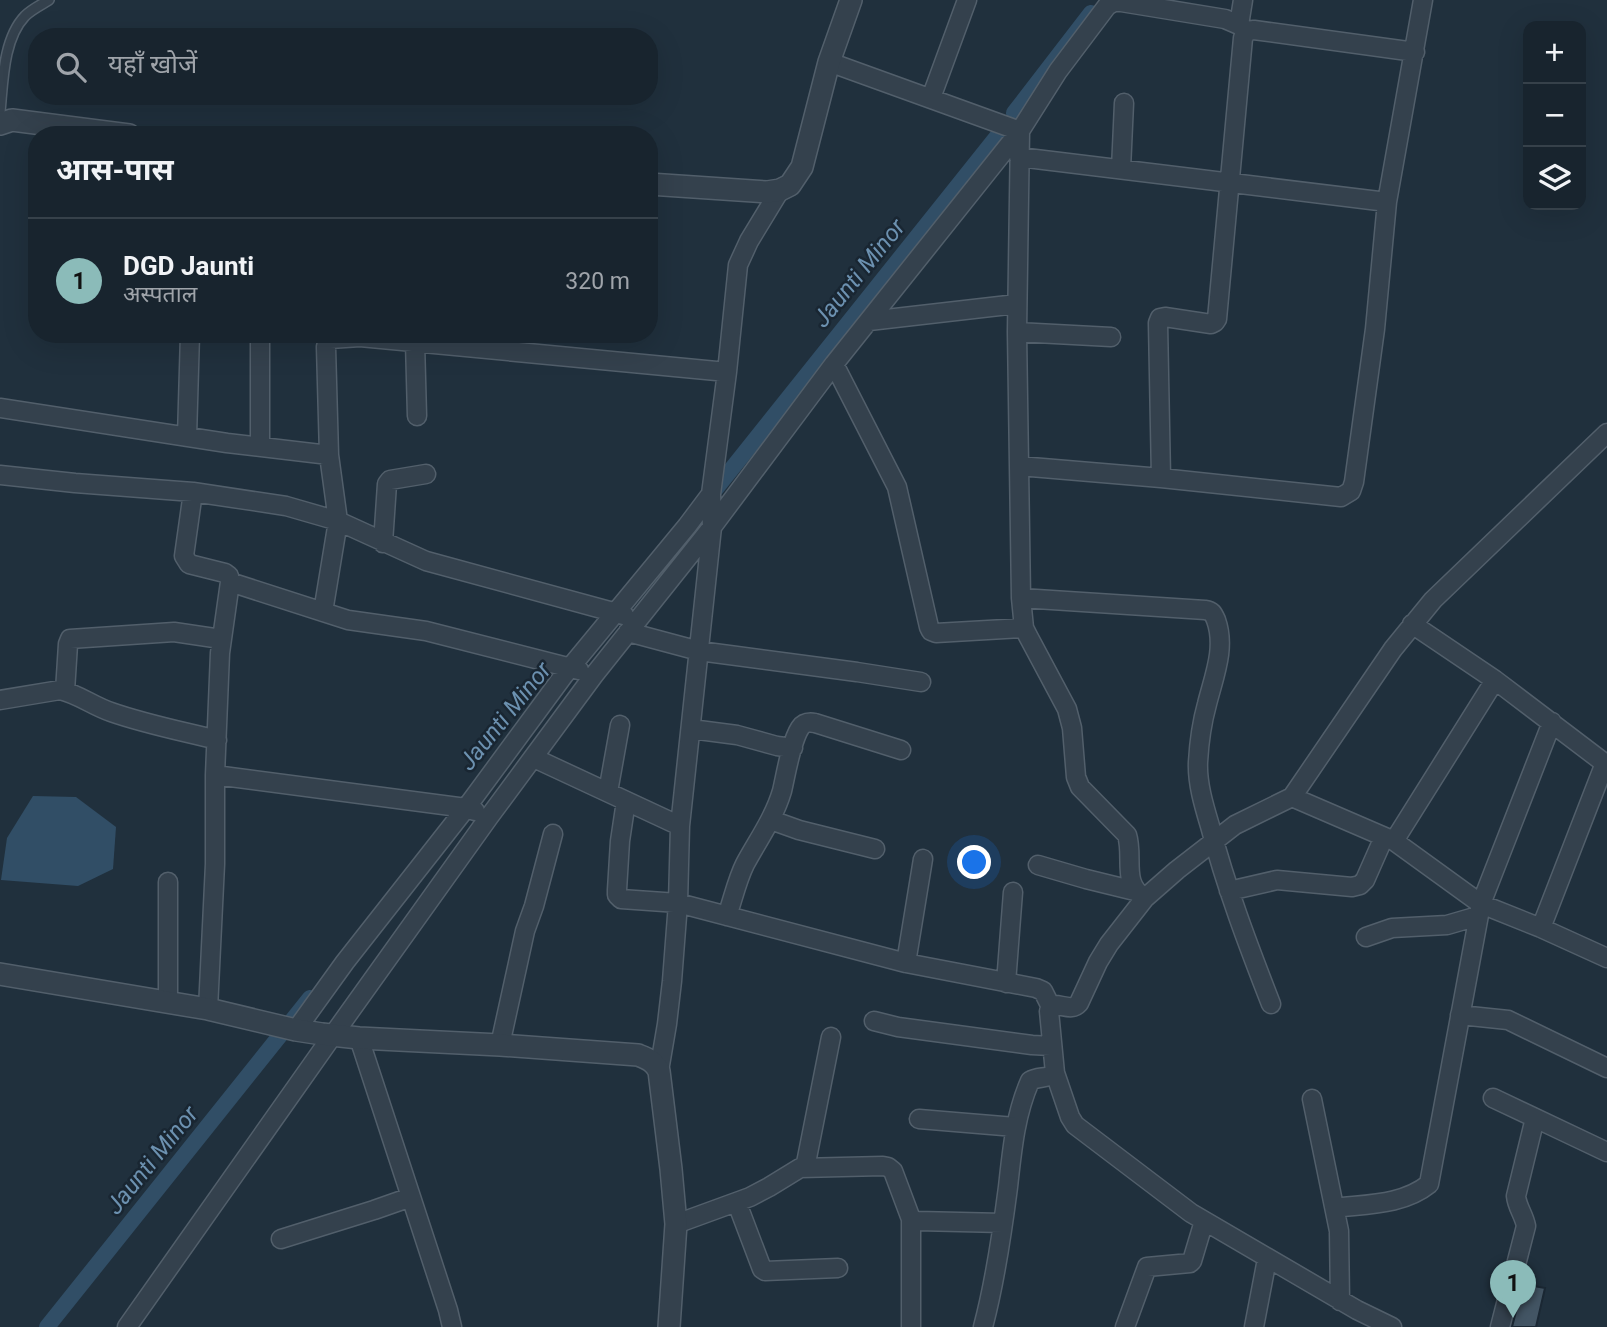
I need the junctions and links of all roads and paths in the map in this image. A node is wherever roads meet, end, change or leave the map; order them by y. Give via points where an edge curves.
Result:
1 (49, 0) edge
2 (851, 0) edge
3 (967, 0) edge
4 (1243, 0) edge
5 (1423, 0) edge
6 (1243, 28) junction
7 (1415, 52) junction
8 (829, 62) junction
9 (931, 98) junction
10 (1124, 103) dead end
11 (0, 112) edge
12 (0, 124) edge
13 (59, 126) edge
14 (1020, 131) junction
15 (1019, 157) junction
16 (1121, 169) junction
17 (1229, 183) junction
18 (658, 185) edge
19 (780, 190) junction
20 (1387, 202) junction
21 (1017, 304) junction
22 (869, 321) junction
23 (1017, 332) junction
24 (1111, 337) dead end
25 (190, 343) edge
26 (260, 343) edge
27 (327, 343) edge
28 (415, 343) edge
29 (425, 343) edge
30 (835, 364) junction
31 (727, 372) junction
32 (0, 408) edge
33 (417, 416) dead end
34 (1607, 432) edge
35 (187, 437) junction
36 (260, 446) junction
37 (329, 456) junction
38 (1019, 466) junction
39 (426, 474) dead end
40 (0, 475) edge
41 (1161, 478) junction
42 (193, 492) junction
43 (712, 509) junction
44 (338, 521) junction
45 (383, 543) junction
46 (230, 582) junction
47 (1021, 598) junction
48 (323, 612) junction
49 (627, 619) junction
50 (1412, 624) junction
51 (1024, 628) junction
52 (221, 639) junction
53 (699, 651) junction
54 (583, 671) junction
55 (1495, 680) junction
56 (921, 682) dead end
57 (65, 691) junction
58 (0, 700) edge
59 (1552, 722) junction
60 (620, 724) dead end
61 (691, 729) junction
62 (217, 740) junction
63 (793, 748) junction
64 (901, 750) dead end
65 (534, 758) junction
66 (1606, 764) edge
67 (215, 775) junction
68 (608, 792) junction
69 (1292, 797) junction
70 (626, 801) junction
71 (478, 813) junction
72 (771, 820) junction
73 (680, 826) junction
74 (553, 834) dead end
75 (1389, 839) junction
76 (1214, 841) junction
77 (875, 849) dead end
78 (923, 859) dead end
79 (1038, 865) dead end
80 (168, 882) dead end
81 (1229, 891) junction
82 (1013, 892) dead end
83 (1140, 894) junction
84 (677, 903) junction
85 (1479, 910) junction
86 (727, 916) junction
87 (1541, 928) junction
88 (1366, 937) dead end
89 (1606, 954) edge
90 (906, 963) junction
91 (0, 974) edge
92 (1006, 983) junction
93 (168, 1003) junction
94 (1271, 1004) dead end
95 (1051, 1007) junction
96 (208, 1009) junction
97 (1460, 1015) junction
98 (874, 1021) dead end
99 (315, 1033) junction
100 (831, 1037) dead end
101 (359, 1038) junction
102 (500, 1045) junction
103 (1051, 1046) junction
104 (1607, 1068) edge
105 (659, 1071) junction
106 (1055, 1073) junction
107 (1493, 1098) dead end
108 (1312, 1099) dead end
109 (1535, 1118) junction
110 (919, 1119) dead end
111 (1016, 1127) junction
112 (1607, 1152) edge
113 (805, 1168) junction
114 (411, 1197) junction
115 (737, 1203) junction
116 (1335, 1208) junction
117 (911, 1220) junction
118 (1204, 1221) junction
119 (1003, 1223) junction
120 (676, 1224) junction
121 (281, 1239) dead end
122 (1267, 1259) junction
123 (838, 1268) dead end
124 (1340, 1301) junction
125 (127, 1327) edge
126 (452, 1327) edge
127 (670, 1327) edge
128 (911, 1327) edge
129 (983, 1327) edge
130 (1125, 1327) edge
131 (1254, 1327) edge
132 (1392, 1327) edge
133 (1500, 1327) edge

1 - 11 lane via 17,27 5,60
2 - 8 street
3 - 9 street
4 - 6 street
5 - 7 street
6 - 7 street
6 - 14 street via 1225,19 1114,2 1058,71
6 - 17 street
7 - 20 street
8 - 9 street
8 - 19 street via 802,166 790,185
9 - 14 street
10 - 16 street
12 - 13 street via 12,120
14 - 15 street
14 - 22 street
15 - 16 street
15 - 21 street
16 - 17 street
17 - 20 street
17 - 41 street via 1217,319 1211,324 1165,317 1158,323
18 - 19 street
19 - 31 street via 738,265
20 - 41 street via 1375,329 1351,491 1341,497
21 - 22 street
21 - 23 street
22 - 30 street
23 - 24 street
23 - 38 street
25 - 35 street
26 - 36 street
27 - 37 street
28 - 33 street
29 - 31 street
30 - 43 street
30 - 51 street via 897,487 931,631
31 - 43 street
32 - 35 street
34 - 50 street
35 - 36 street
36 - 37 street
37 - 44 street
38 - 41 street
38 - 47 street
39 - 45 street via 387,484
40 - 42 street
42 - 44 street via 286,506
42 - 46 street via 186,561 225,573
43 - 49 street
43 - 49 street
43 - 53 street
44 - 45 street
44 - 48 street
45 - 49 street via 426,561
46 - 48 street
46 - 52 street
47 - 51 street
47 - 76 street via 1214,614 1219,657 1198,762
48 - 54 street via 426,631
49 - 53 street
49 - 54 street
49 - 54 street
50 - 55 street
50 - 69 street
51 - 83 street via 1067,709 1077,783 1127,835 1131,883
52 - 57 street via 174,632 70,639
52 - 62 street
53 - 56 street
53 - 61 street
54 - 65 street
54 - 71 street via 564,675
55 - 59 street
55 - 75 street
57 - 58 street
57 - 62 street via 108,711
59 - 66 street
59 - 85 street
60 - 68 street
61 - 63 street
61 - 73 street
62 - 67 street
63 - 64 street via 800,728 809,722
63 - 72 street
65 - 68 street
65 - 71 street
66 - 87 street
67 - 71 street
67 - 96 street
68 - 70 street
69 - 75 street
69 - 76 street via 1235,825
70 - 73 street
70 - 84 street via 617,895
71 - 99 street
71 - 99 street via 345,962
72 - 77 street
72 - 86 street via 744,866
73 - 84 street
74 - 102 street via 525,931
75 - 81 street via 1360,885 1277,880
75 - 85 street
76 - 81 street
76 - 83 street
78 - 90 street
79 - 83 street
80 - 93 street
81 - 94 street
82 - 92 street
83 - 95 street via 1076,1007
84 - 86 street
84 - 105 street
85 - 87 street
85 - 88 street via 1447,925 1392,928
85 - 97 street
86 - 90 street
87 - 89 street
90 - 92 street
91 - 93 street
92 - 95 street via 1036,988
93 - 96 street
95 - 103 street
96 - 99 street
97 - 104 street via 1508,1020
97 - 116 street via 1429,1184 1412,1196
98 - 103 street
99 - 101 street
99 - 125 street
100 - 113 street
101 - 102 street
101 - 114 street
102 - 105 street via 638,1055
103 - 106 street
105 - 120 street
106 - 111 street via 1030,1081
106 - 118 street via 1076,1125
107 - 109 street
108 - 116 street
109 - 112 street
109 - 133 street via 1516,1196 1526,1226
110 - 111 street
111 - 119 street
113 - 115 street
113 - 117 street via 888,1167
114 - 121 street
114 - 126 street
115 - 120 street
115 - 123 street via 758,1265 765,1271
116 - 124 street
117 - 119 street
117 - 128 street
118 - 122 street
118 - 130 street via 1190,1263 1147,1267
119 - 129 street
120 - 127 street
122 - 124 street
122 - 131 street
124 - 132 street

